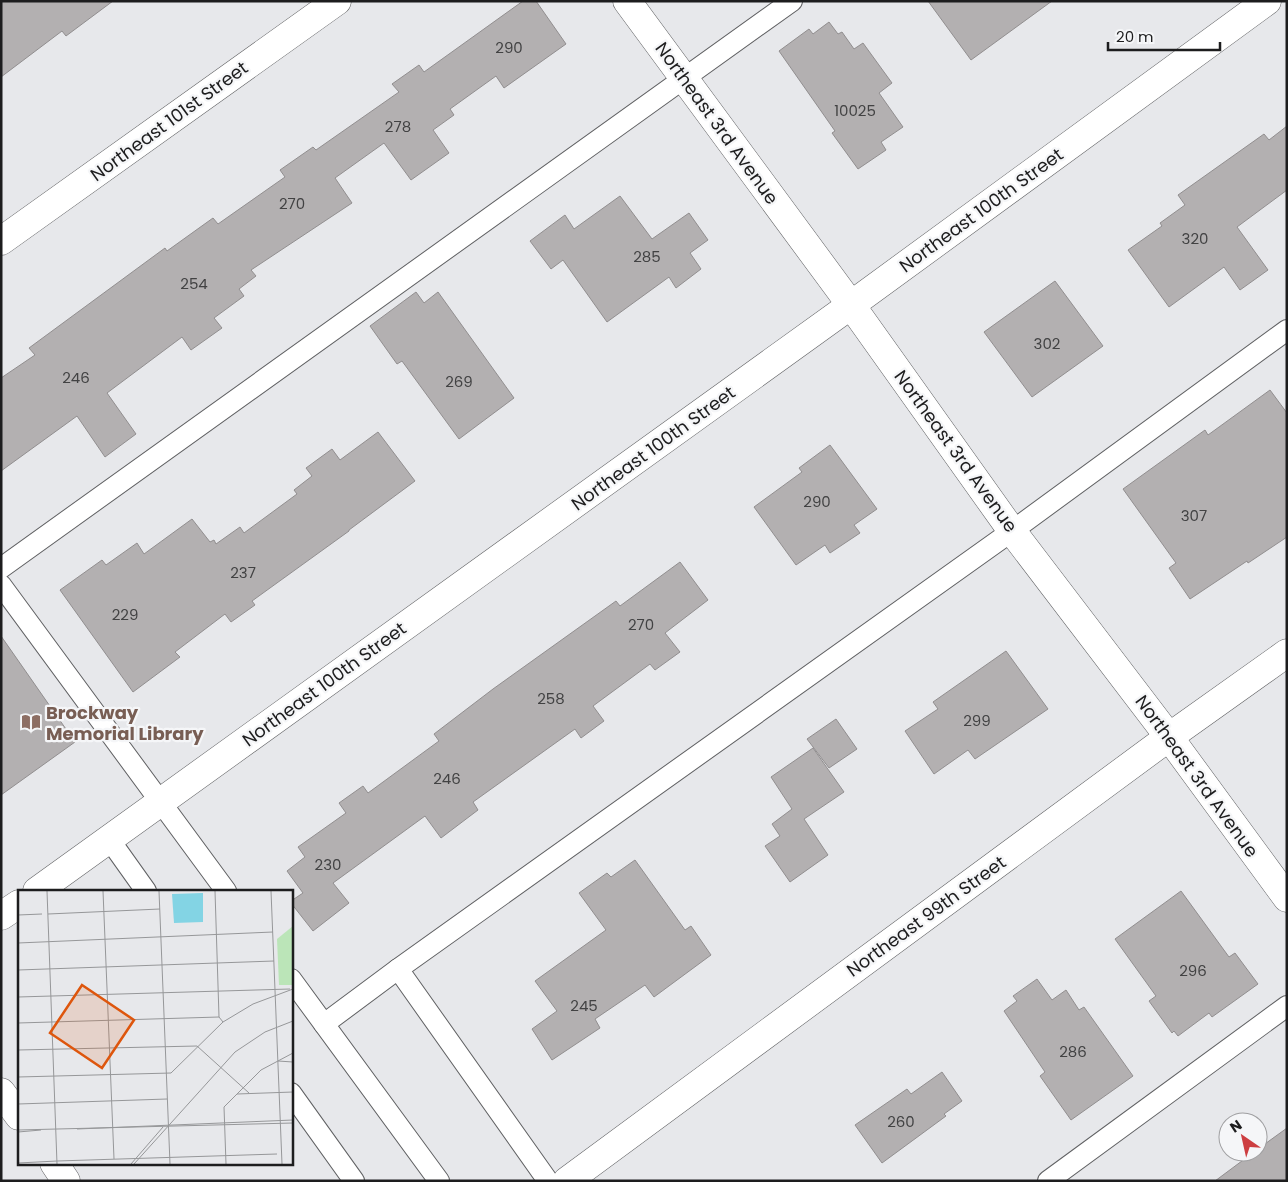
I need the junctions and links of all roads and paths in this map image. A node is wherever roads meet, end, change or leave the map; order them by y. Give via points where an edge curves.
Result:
1 (337, 1) edge
2 (627, 1) edge
3 (792, 1) edge
4 (1266, 1) edge
5 (685, 79) junction
6 (1, 241) edge
7 (852, 305) junction
8 (1287, 330) edge
9 (1012, 531) junction
10 (1, 568) edge
11 (1, 585) edge
12 (1287, 653) edge
13 (1169, 737) junction
14 (161, 801) junction
15 (109, 839) junction
16 (38, 890) edge
17 (145, 890) edge
18 (225, 890) edge
19 (1287, 898) edge
20 (18, 905) edge
21 (1, 916) edge
22 (398, 969) junction
23 (292, 980) edge
24 (1287, 1006) edge
25 (324, 1024) junction
26 (1, 1092) edge
27 (292, 1095) edge
28 (18, 1115) edge
29 (55, 1164) edge
30 (66, 1181) edge
31 (354, 1181) edge
32 (439, 1181) edge
33 (548, 1181) edge
34 (567, 1181) edge
35 (1048, 1181) edge

1 - 6 street, Northeast 101st Street
2 - 5 street, Northeast 3rd Avenue
3 - 5 lane
4 - 7 street, Northeast 100th Street
5 - 7 street, Northeast 3rd Avenue
5 - 10 lane
7 - 9 street, Northeast 3rd Avenue
7 - 14 street, Northeast 100th Street
8 - 9 lane
9 - 13 street, Northeast 3rd Avenue
9 - 22 lane
11 - 14 lane
12 - 13 street, Northeast 99th Street
13 - 19 street, Northeast 3rd Avenue
13 - 34 street, Northeast 99th Street
14 - 15 street, Northeast 100th Street
14 - 18 lane
15 - 16 street, Northeast 100th Street
15 - 17 lane
20 - 21 street
22 - 25 lane
22 - 33 lane
23 - 25 lane
24 - 35 lane
25 - 32 lane
26 - 28 street
27 - 31 lane
29 - 30 street

